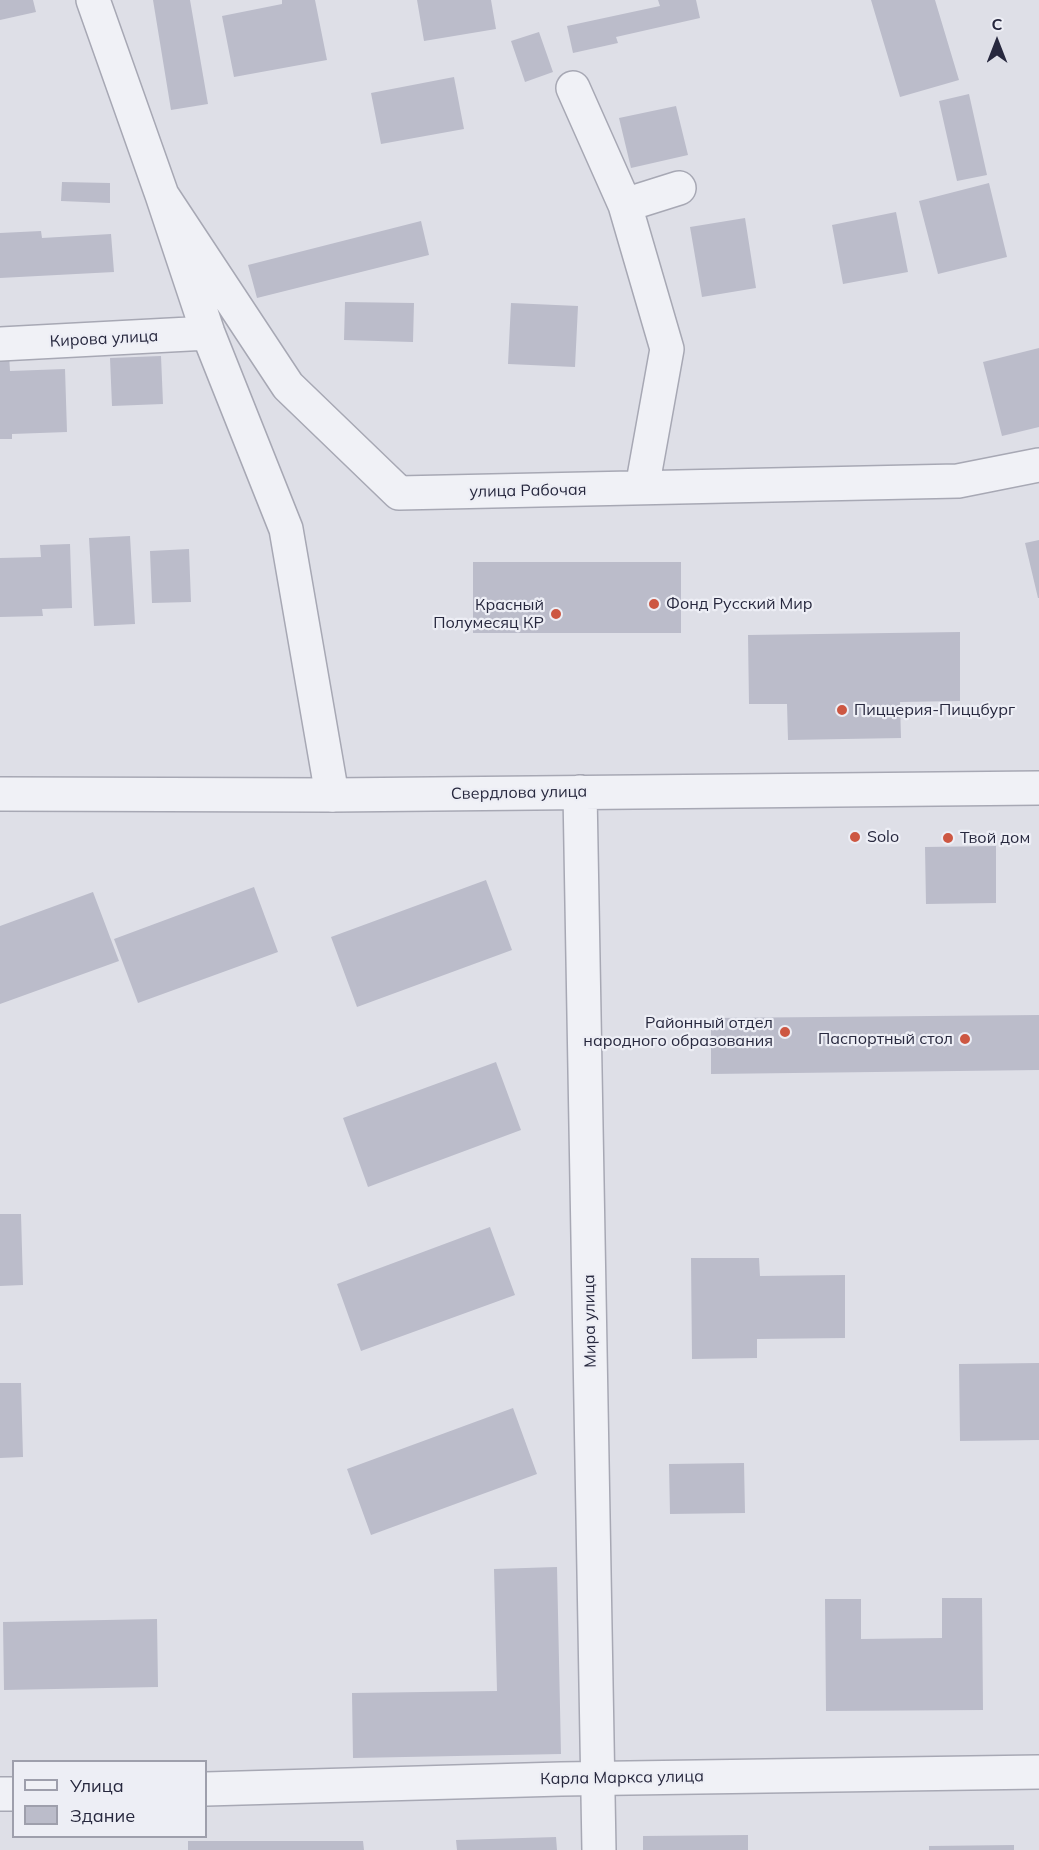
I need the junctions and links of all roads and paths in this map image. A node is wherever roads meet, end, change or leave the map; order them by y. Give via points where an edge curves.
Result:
1 (93, 0) edge
2 (573, 88) dead end
3 (679, 188) dead end
4 (162, 195) junction
5 (625, 205) junction
6 (208, 333) junction
7 (0, 344) edge
8 (1039, 465) edge
9 (642, 488) junction
10 (1039, 788) edge
11 (580, 792) junction
12 (0, 794) edge
13 (332, 795) junction
14 (1039, 1772) edge
15 (599, 1779) junction
16 (207, 1789) edge
17 (599, 1850) edge

1 - 4 street
2 - 5 street
3 - 5 street
4 - 6 street
4 - 9 street, улица Рабочая via 288,386 399,494
5 - 9 street via 668,349
6 - 7 street, Кирова улица
6 - 13 street via 286,530
8 - 9 street, улица Рабочая via 958,481
10 - 11 street, Свердлова улица
11 - 13 street, Свердлова улица
11 - 15 street, Мира улица
12 - 13 street, Свердлова улица
14 - 15 street, Карла Маркса улица
15 - 16 street, Карла Маркса улица
15 - 17 street, Мира улица

